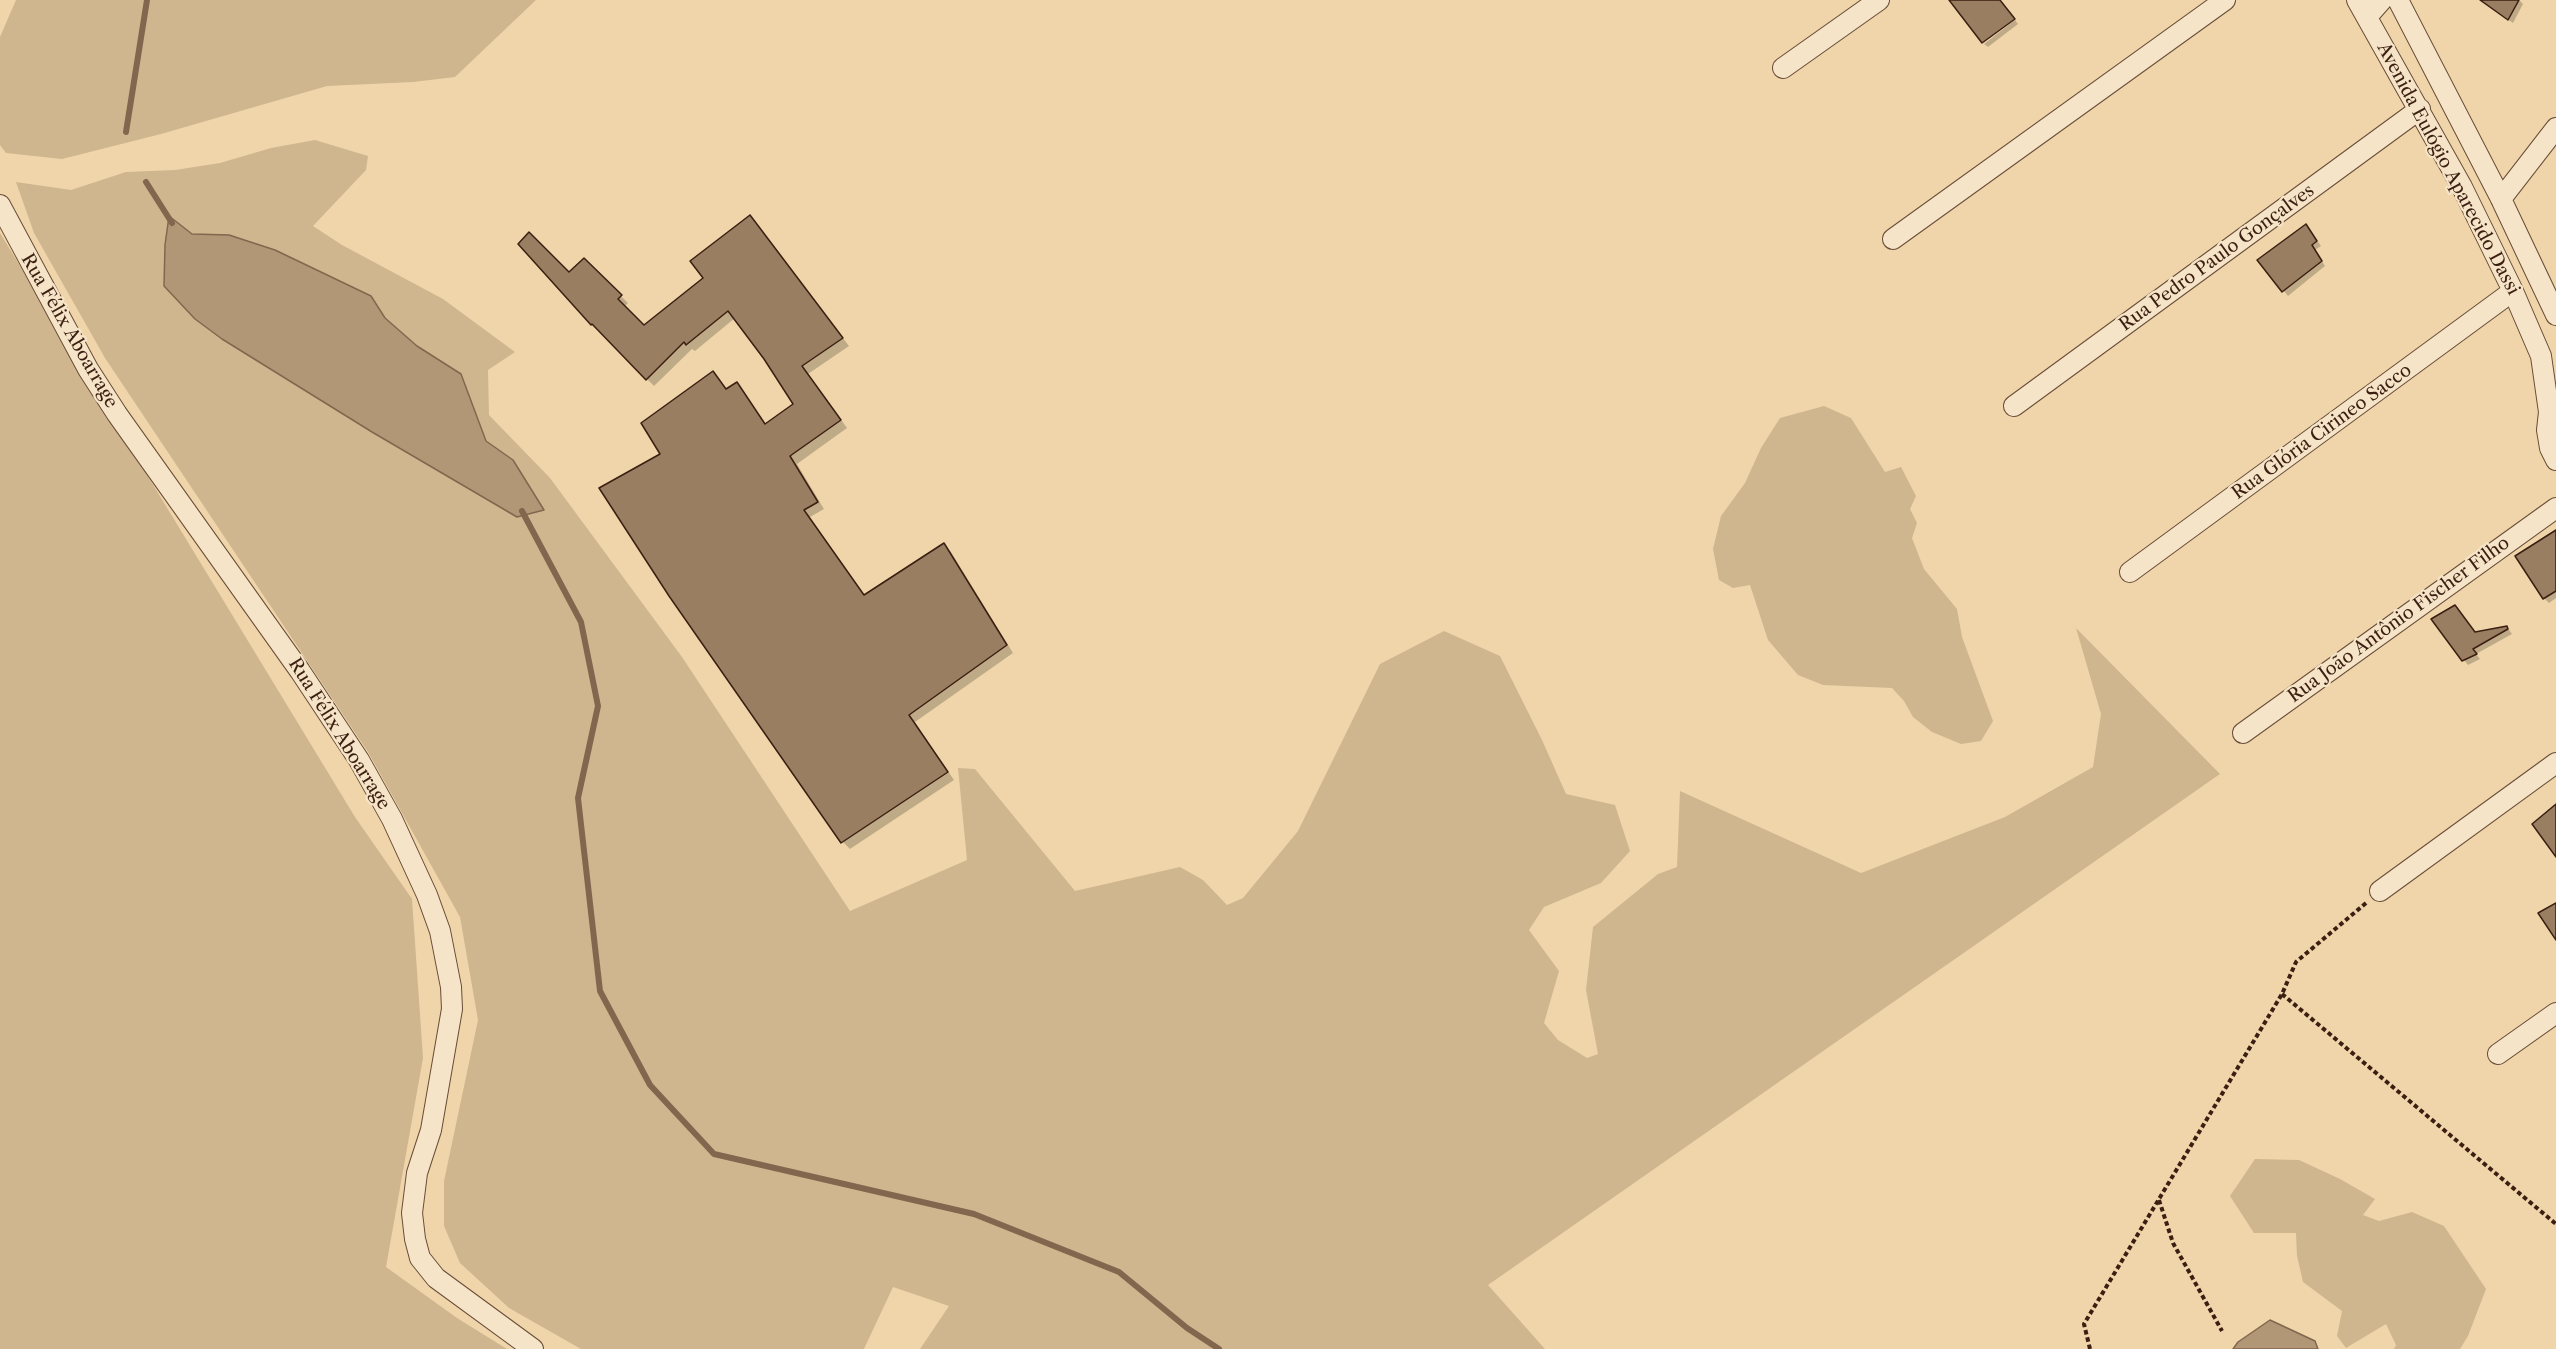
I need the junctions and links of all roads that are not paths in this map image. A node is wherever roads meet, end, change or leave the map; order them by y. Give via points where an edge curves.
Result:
1 (1879, 0) edge
2 (2225, 0) edge
3 (2382, 0) edge
4 (2398, 0) edge
5 (2362, 8) edge
6 (1783, 68) dead end
7 (2420, 109) junction
8 (2556, 128) edge
9 (2501, 199) junction
10 (0, 205) edge
11 (1893, 239) dead end
12 (2514, 291) junction
13 (2556, 315) edge
14 (2552, 404) edge
15 (2014, 406) dead end
16 (2556, 460) edge
17 (2556, 508) edge
18 (2130, 572) dead end
19 (2243, 733) dead end
20 (2556, 763) edge
21 (2380, 891) road end
22 (2556, 1013) edge
23 (2499, 1054) dead end
24 (532, 1349) edge

1 - 6 street
2 - 11 street
3 - 5 street
4 - 9 street, Avenida Eulógio Aparecido Dassi
5 - 7 street, Avenida Eulógio Aparecido Dassi
7 - 12 street, Avenida Eulógio Aparecido Dassi
7 - 15 street, Rua Pedro Paulo Gonçalves
8 - 9 street
9 - 13 street, Avenida Eulógio Aparecido Dassi
10 - 24 street, Rua Félix Aboarrage via 88,369 327,710 401,838 440,931 452,1009 431,1130 417,1173 412,1214 415,1239 420,1258 436,1278
12 - 14 street, Avenida Eulógio Aparecido Dassi via 2541,356
12 - 18 street, Rua Glória Cirineo Sacco
14 - 16 street, Avenida Eulógio Aparecido Dassi via 2547,430
17 - 19 street, Rua João Antônio Fischer Filho
20 - 21 street
22 - 23 street

